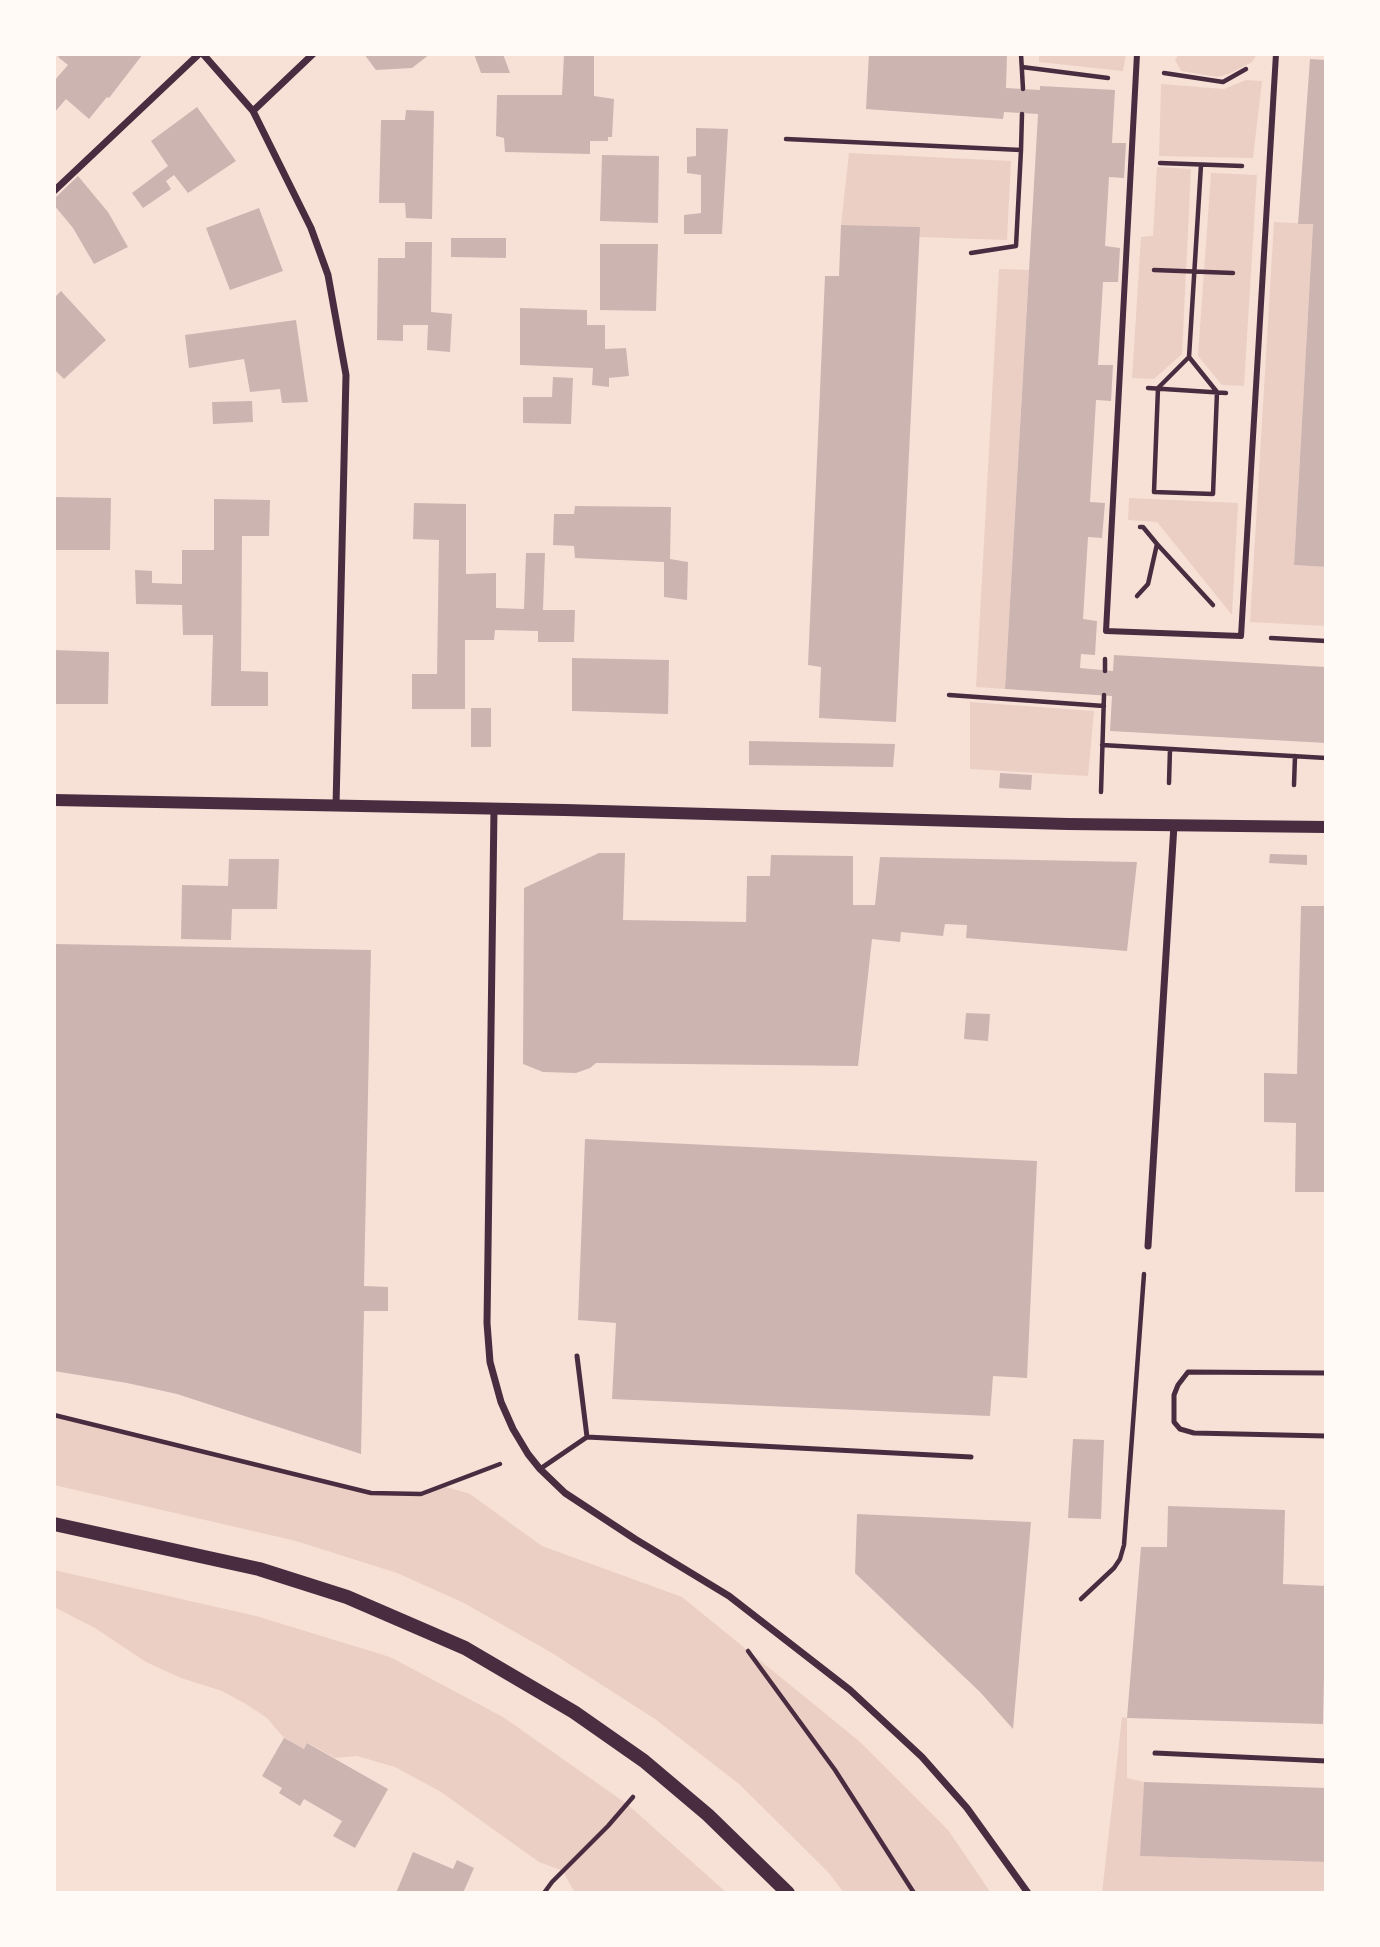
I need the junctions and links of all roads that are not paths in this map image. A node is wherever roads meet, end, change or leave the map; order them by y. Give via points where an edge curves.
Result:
1 (201, 54) edge
2 (313, 54) edge
3 (1137, 54) edge
4 (1276, 54) edge
5 (253, 111) junction
6 (54, 191) edge
7 (54, 800) edge
8 (336, 806) junction
9 (494, 809) junction
10 (1174, 825) junction
11 (1326, 827) edge
12 (1148, 1245) road end
13 (577, 1356) dead end
14 (1326, 1373) edge
15 (1326, 1436) edge
16 (587, 1437) junction
17 (971, 1457) dead end
18 (540, 1469) junction
19 (54, 1524) edge
20 (1155, 1754) dead end
21 (1326, 1761) edge
22 (788, 1893) edge
23 (1028, 1893) edge

1 - 5 street
1 - 6 street
2 - 5 street
3 - 4 street via 1106,631 1241,636
5 - 8 street via 311,228 328,275 346,375
7 - 8 street
8 - 9 street
9 - 10 street
9 - 18 street via 487,1201 490,1362 501,1402 527,1454
10 - 11 street
10 - 12 street
13 - 16 lane
14 - 15 lane via 1188,1372 1174,1395 1174,1422 1194,1433
16 - 17 lane
16 - 18 lane
18 - 23 street via 565,1493 729,1597 850,1690 922,1757 967,1808
19 - 22 main road via 259,1569 347,1597 466,1648 574,1712 644,1761
20 - 21 lane

